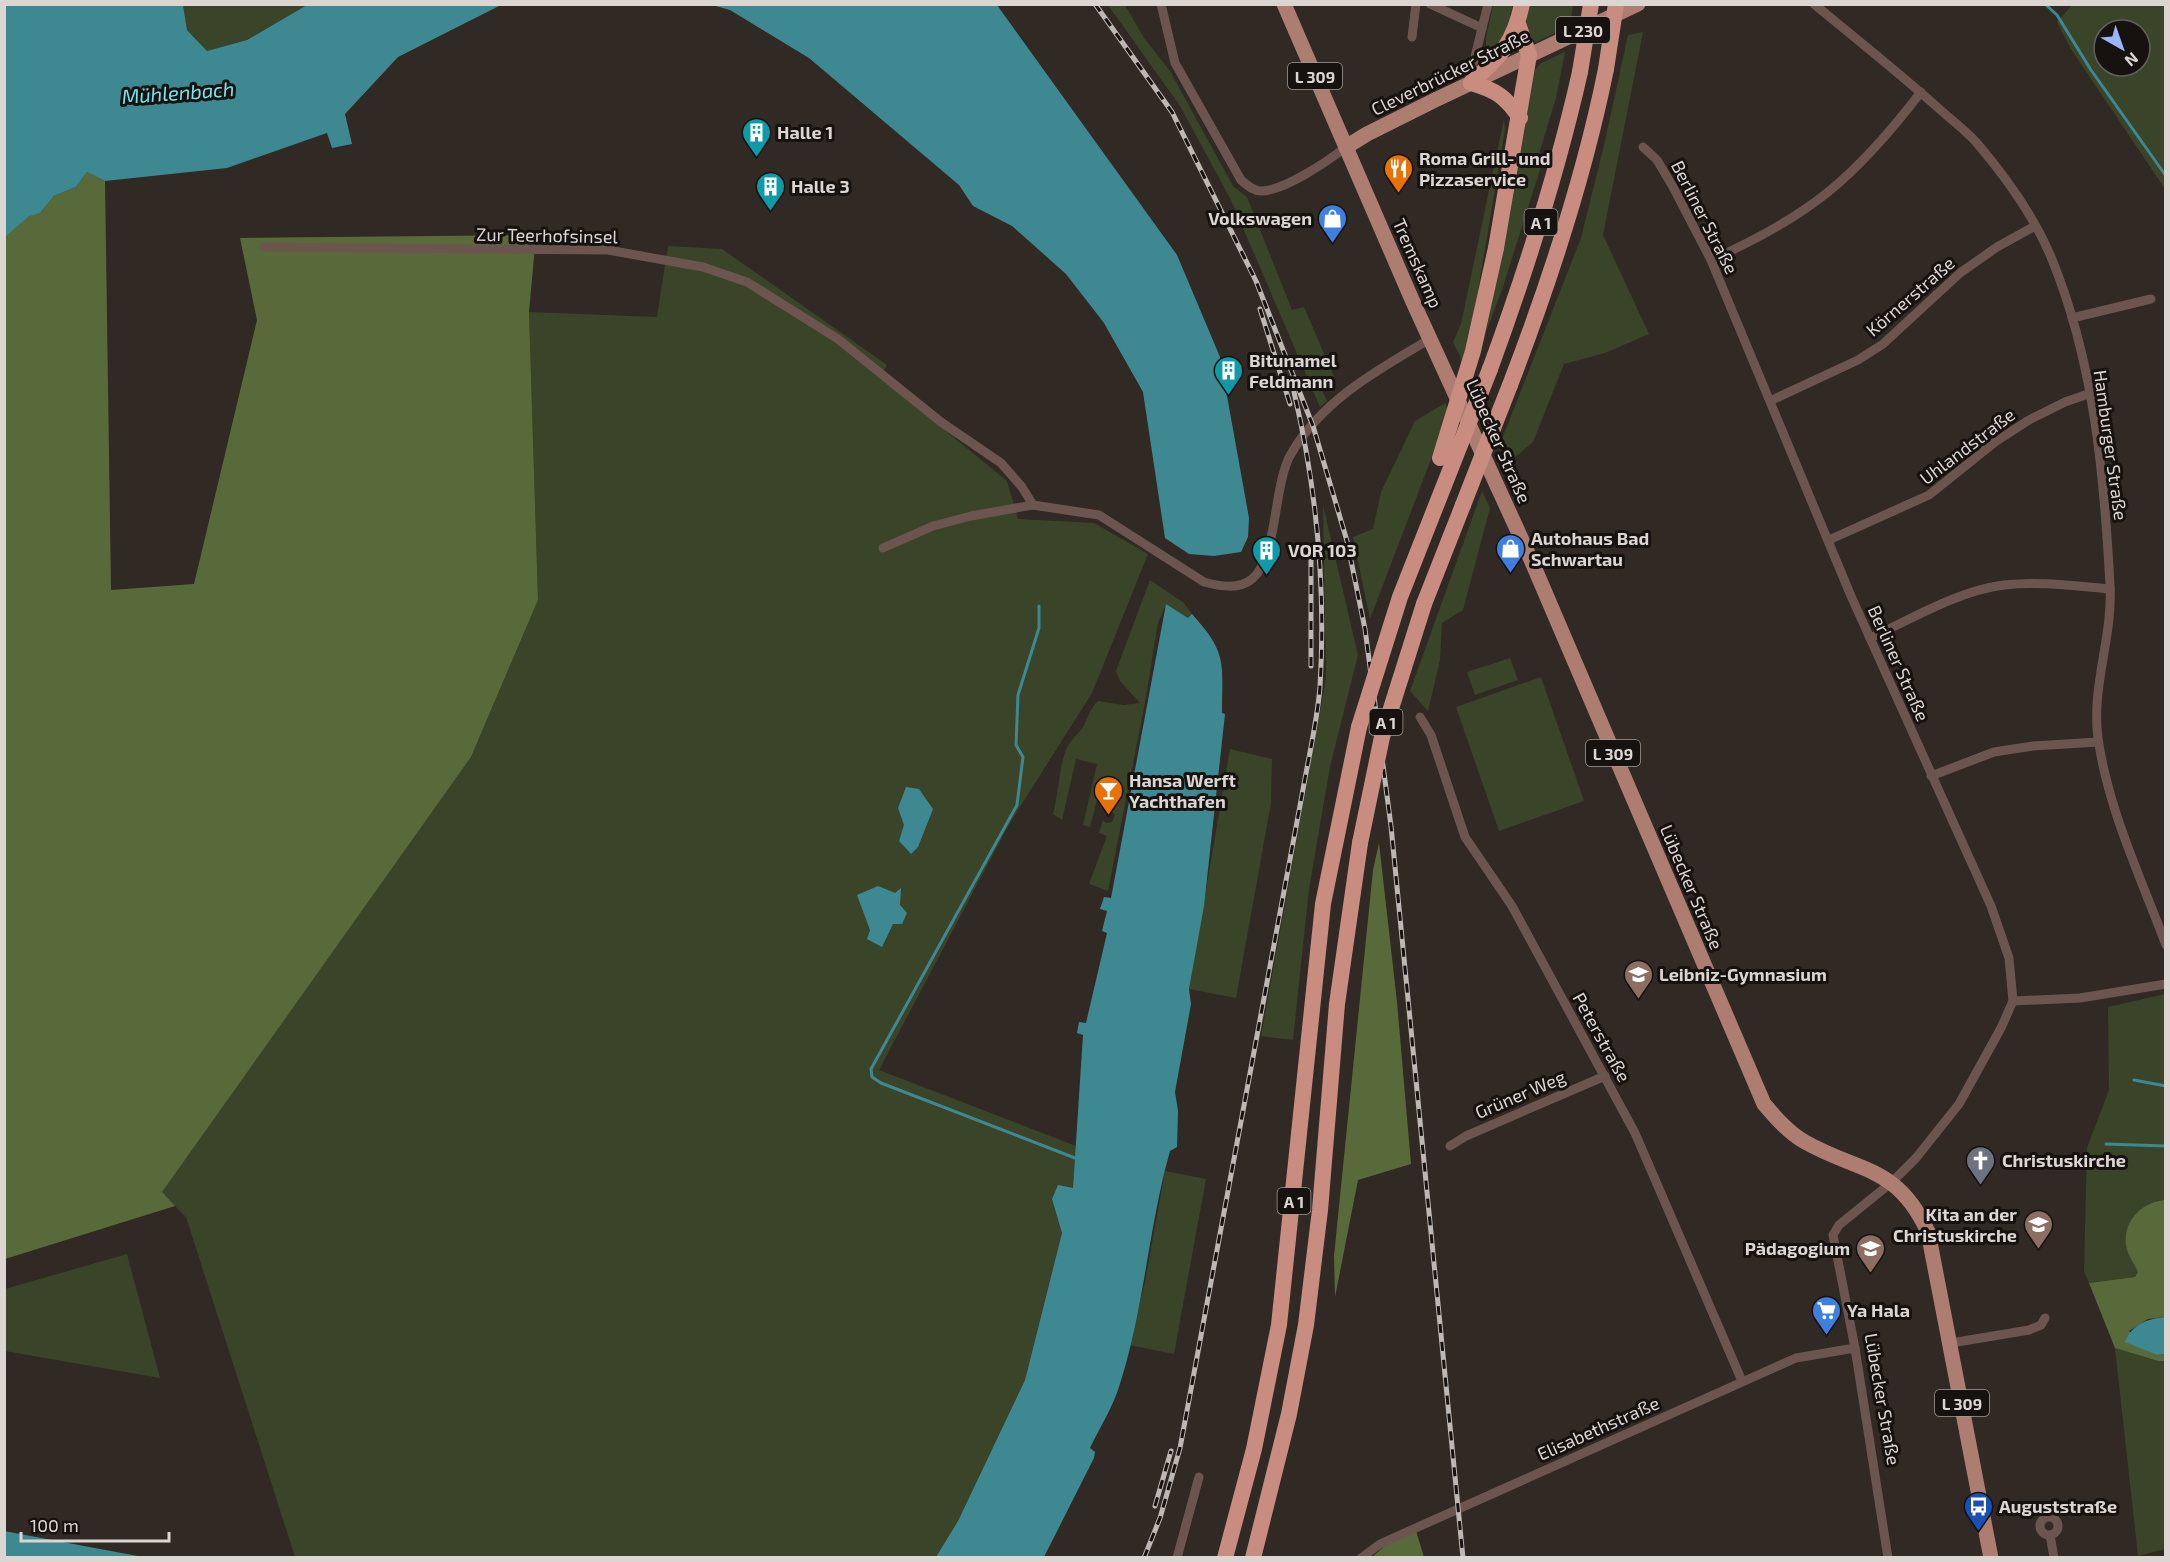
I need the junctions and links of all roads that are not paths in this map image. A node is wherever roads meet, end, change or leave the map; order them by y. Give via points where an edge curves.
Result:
1 (1161, 4) edge
2 (1284, 4) edge
3 (1416, 4) edge
4 (1430, 4) edge
5 (1488, 4) edge
6 (1522, 4) edge
7 (1591, 4) edge
8 (1616, 4) edge
9 (1638, 4) edge
10 (1814, 4) edge
11 (1518, 24) junction
12 (1482, 28) junction
13 (1412, 37) dead end
14 (1529, 55) junction
15 (1470, 84) junction
16 (1921, 92) junction
17 (1520, 118) junction
18 (1346, 147) junction
19 (1643, 147) dead end
20 (2035, 226) junction
21 (264, 247) dead end
22 (1711, 260) junction
23 (2151, 299) dead end
24 (2072, 318) junction
25 (1430, 339) junction
26 (2091, 393) junction
27 (1772, 400) junction
28 (1441, 487) junction
29 (1033, 505) junction
30 (1829, 540) junction
31 (884, 549) dead end
32 (2110, 589) junction
33 (1870, 638) junction
34 (1420, 717) dead end
35 (2098, 742) junction
36 (1931, 776) junction
37 (2166, 945) edge
38 (2166, 984) edge
39 (2013, 1001) junction
40 (1605, 1076) junction
41 (1450, 1146) dead end
42 (1892, 1182) junction
43 (2045, 1318) dead end
44 (1951, 1343) junction
45 (1855, 1348) junction
46 (1742, 1381) junction
47 (1199, 1477) dead end
48 (2050, 1535) dead end
49 (1177, 1557) edge
50 (1225, 1557) edge
51 (1253, 1557) edge
52 (1361, 1557) edge
53 (1888, 1557) edge
54 (1991, 1557) edge
55 (2054, 1557) edge

1 - 18 street via 1174,63 1241,180 1252,189 1262,191 1281,185 1316,169
2 - 18 main road, Tremskamp / L 309
3 - 13 street
4 - 12 street
5 - 12 street
6 - 11 highway
7 - 28 highway, A 1, bridge via 1580,72 1550,195 1490,369
8 - 51 highway, A 1, bridge via 1606,69 1573,207 1544,296 1425,604 1382,737 1360,843 1337,1004 1306,1325 1289,1414
9 - 14 main road, Cleverbrücker Straße / L 230
10 - 16 street, Hamburger Straße
11 - 14 highway
11 - 15 highway via 1505,51
12 - 15 street
14 - 15 main road, Cleverbrücker Straße / L 230
14 - 17 highway
15 - 17 highway via 1504,95
15 - 18 main road, Cleverbrücker Straße / L 230
16 - 20 street, Hamburger Straße via 1974,140 2007,180
16 - 22 street via 1863,163 1834,189 1782,226
17 - 28 highway, bridge via 1473,351 1440,458
18 - 25 main road, Tremskamp / L 309
19 - 22 street, Berliner Straße via 1657,160
20 - 24 street, Hamburger Straße via 2051,256
20 - 27 street, Körnerstraße via 1960,273 1883,344 1858,360
21 - 29 street, Zur Teerhofsinsel via 608,250 703,267 747,282 838,339 941,422 1001,463
22 - 27 street, Berliner Straße
23 - 24 street
24 - 26 street, Hamburger Straße
25 - 29 street via 1357,383 1323,415 1291,454 1284,469 1264,560 1252,579 1243,584 1220,586 1204,582 1099,515
25 - 42 main road, Lübecker Straße / L 309 via 1523,542 1764,1104 1802,1141
26 - 30 street, Uhlandstraße via 2029,420 1929,495
26 - 32 street, Hamburger Straße
27 - 30 street, Berliner Straße
28 - 50 highway, A 1, bridge via 1375,670 1334,840 1323,904 1279,1325 1254,1449
29 - 31 street via 933,526
30 - 33 street, Berliner Straße
32 - 33 street via 2003,585 1965,595
32 - 35 street, Hamburger Straße via 2096,697
33 - 36 street, Berliner Straße
34 - 40 street, Peterstraße via 1431,735 1465,837 1512,906
35 - 36 street via 1994,752
35 - 37 street, Hamburger Straße via 2105,775
36 - 39 street, Berliner Straße via 1995,916 2009,958
38 - 39 street via 2080,998
39 - 42 street via 1959,1104
40 - 41 street, Grüner Weg
40 - 46 street, Peterstraße via 1635,1133
42 - 44 main road, L 309 via 1921,1215 1928,1232
42 - 45 street, Lübecker Straße via 1839,1225 1833,1235
43 - 44 street via 2029,1330
44 - 54 main road, L 309
45 - 46 street, Elisabethstraße via 1796,1358
45 - 53 street, Lübecker Straße
46 - 52 street, Elisabethstraße via 1380,1544
47 - 49 street
48 - 55 street

